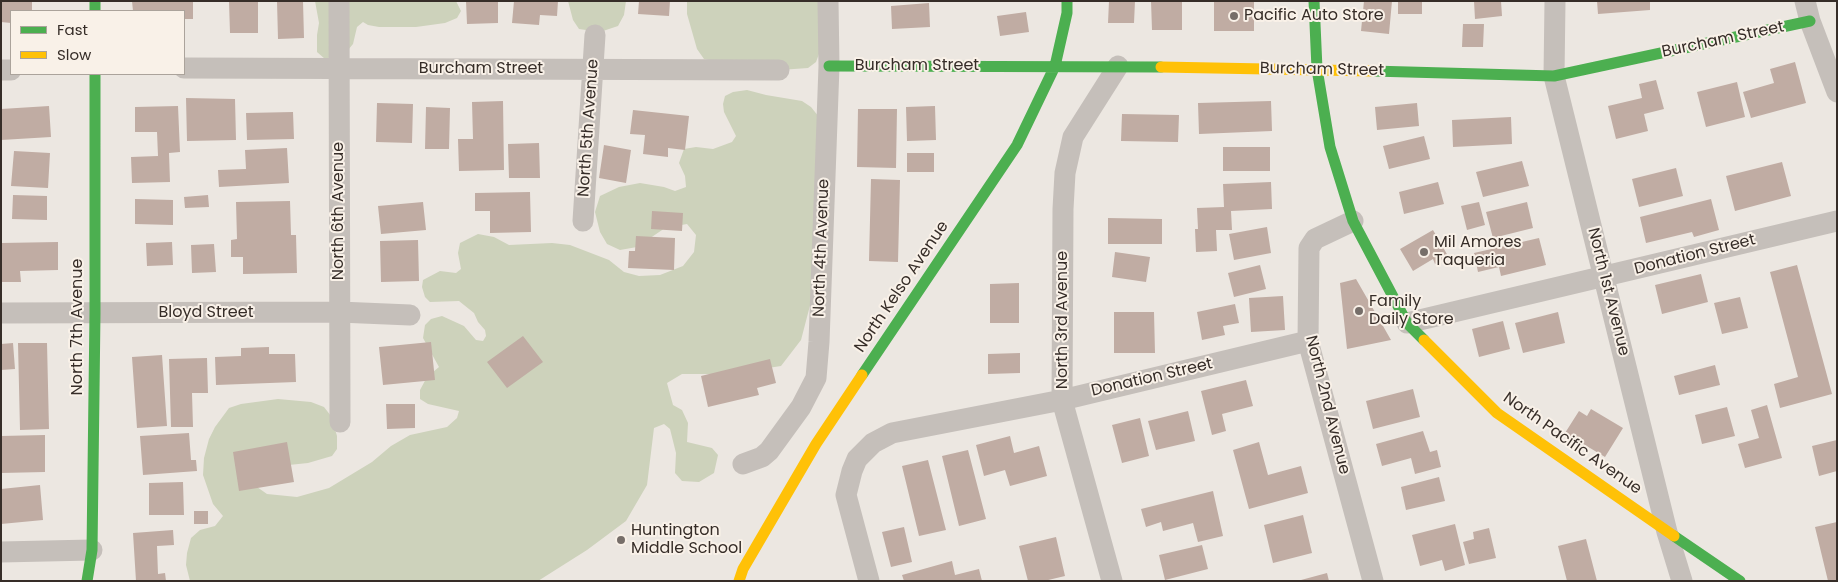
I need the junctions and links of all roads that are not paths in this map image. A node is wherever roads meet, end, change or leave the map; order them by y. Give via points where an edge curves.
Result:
1 (339, 1) edge
2 (828, 1) edge
3 (1067, 1) edge
4 (1314, 1) edge
5 (1556, 1) edge
6 (1808, 11) edge
7 (595, 36) dead end
8 (829, 66) junction
9 (1056, 66) junction
10 (1118, 66) junction
11 (185, 68) edge
12 (340, 69) junction
13 (1317, 69) junction
14 (593, 70) junction
15 (779, 70) dead end
16 (95, 75) edge
17 (1554, 76) junction
18 (1837, 92) edge
19 (583, 221) dead end
20 (1353, 221) junction
21 (1837, 221) edge
22 (1604, 277) junction
23 (339, 312) junction
24 (1, 313) edge
25 (95, 313) junction
26 (410, 315) dead end
27 (1407, 323) junction
28 (1308, 341) junction
29 (1062, 400) junction
30 (340, 422) dead end
31 (742, 464) dead end
32 (1667, 532) junction
33 (92, 550) junction
34 (1, 552) edge
35 (87, 581) edge
36 (739, 581) edge
37 (869, 581) edge
38 (1112, 581) edge
39 (1373, 581) edge
40 (1682, 581) edge
41 (1740, 581) edge

1 - 12 street, North 6th Avenue
2 - 8 street, North 4th Avenue
3 - 9 street, North Kelso Avenue
4 - 13 street, North Pacific Avenue
5 - 17 street, North 1st Avenue
6 - 17 street, Burcham Street
6 - 18 street
7 - 14 street, North 5th Avenue
8 - 9 street, Burcham Street
8 - 31 street, North 4th Avenue via 816,378 801,407 769,451
9 - 10 street, Burcham Street
9 - 36 street, North Kelso Avenue via 1017,145 816,444
10 - 13 street, Burcham Street
10 - 29 street, North 3rd Avenue via 1073,137 1065,173
11 - 12 street, Burcham Street
12 - 14 street, Burcham Street
12 - 23 street, North 6th Avenue
13 - 17 street, Burcham Street
13 - 20 street, North Pacific Avenue via 1330,147
14 - 15 street, Burcham Street
14 - 19 street, North 5th Avenue
16 - 25 street, North 7th Avenue
17 - 22 street, North 1st Avenue
20 - 27 street, North Pacific Avenue
20 - 28 street, North 2nd Avenue via 1315,239 1310,248
21 - 22 street, Donation Street
22 - 27 street, Donation Street
22 - 32 street, North 1st Avenue
23 - 25 street, Bloyd Street
23 - 26 street, Bloyd Street
23 - 30 street, North 6th Avenue
24 - 25 street, Bloyd Street
25 - 33 street, North 7th Avenue
27 - 32 street, North Pacific Avenue via 1497,413
28 - 29 street, Donation Street
28 - 39 street, North 2nd Avenue
29 - 37 street, Donation Street via 892,433 873,443 858,459 846,495
29 - 38 street, North 3rd Avenue
32 - 40 street, North 1st Avenue
32 - 41 street, North Pacific Avenue
33 - 34 street
33 - 35 street, North 7th Avenue

